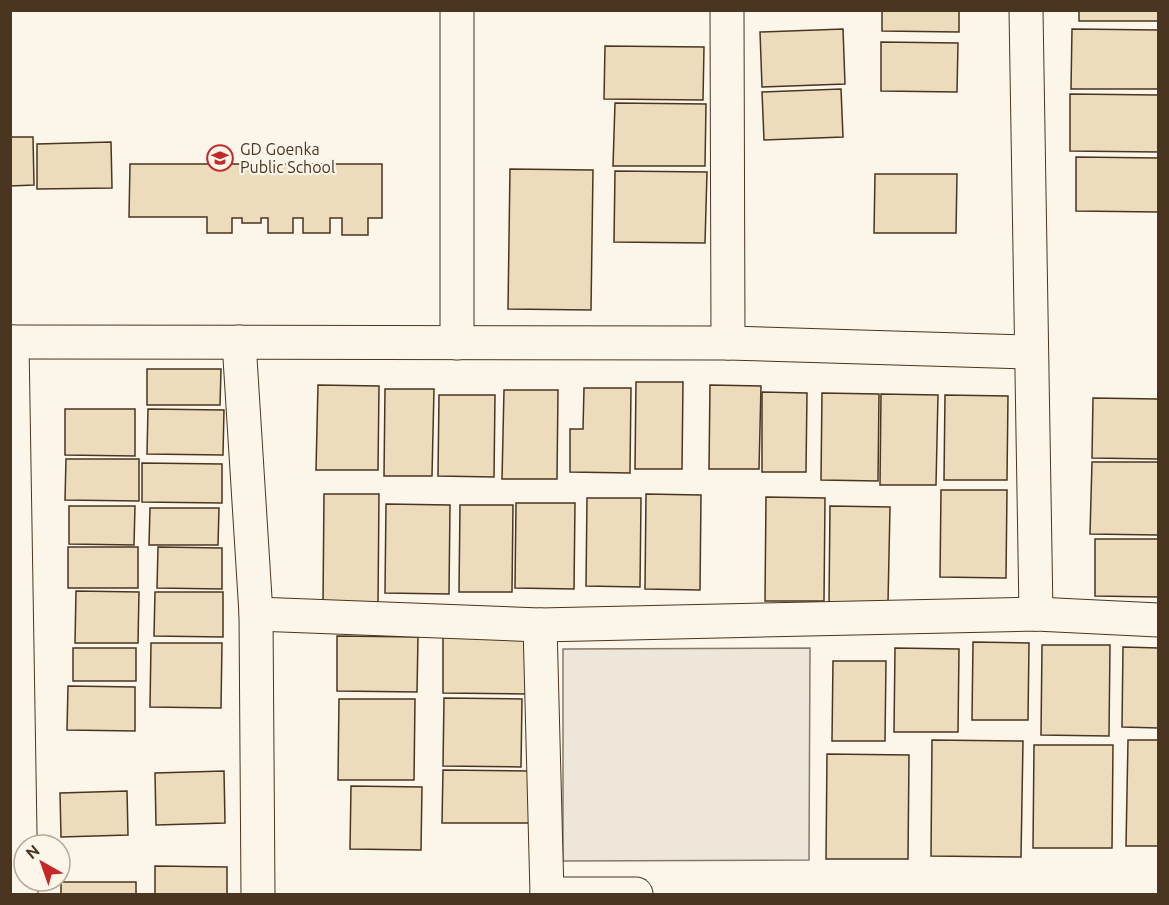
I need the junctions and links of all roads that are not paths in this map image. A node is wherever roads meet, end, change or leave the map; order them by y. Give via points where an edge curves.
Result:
1 (457, 10) edge
2 (727, 10) edge
3 (1026, 10) edge
4 (11, 342) edge
5 (238, 342) junction
6 (457, 343) junction
7 (728, 343) junction
8 (1030, 352) junction
9 (256, 614) junction
10 (1035, 614) junction
11 (1158, 620) edge
12 (540, 625) junction
13 (14, 657) edge
14 (17, 833) edge
15 (258, 894) edge
16 (547, 894) edge
17 (636, 894) edge

1 - 6 street
2 - 7 street
3 - 8 street
4 - 5 street
4 - 13 street
5 - 6 street
5 - 9 street
6 - 7 street
7 - 8 street
8 - 10 street
9 - 12 street
9 - 15 street
10 - 11 street
10 - 12 street
12 - 16 street
13 - 14 street
16 - 17 street

